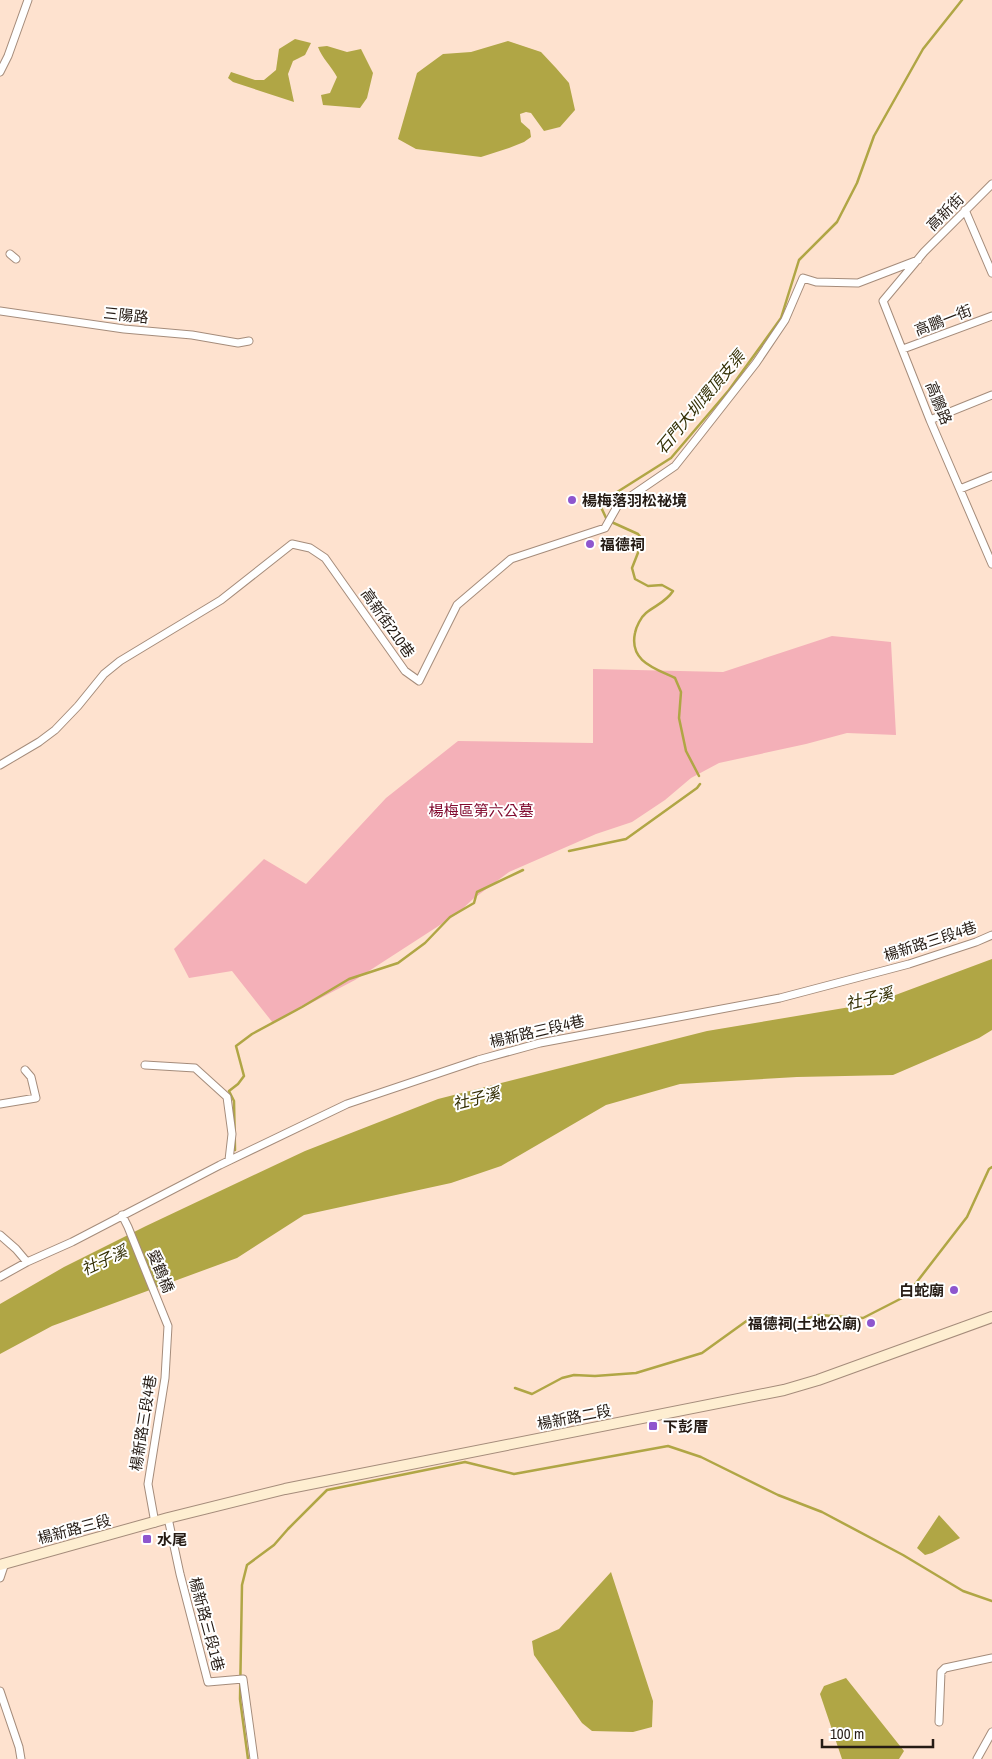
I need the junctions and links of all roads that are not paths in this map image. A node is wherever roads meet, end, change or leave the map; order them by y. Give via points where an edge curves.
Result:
1 (28, 0) edge
2 (0, 72) edge
3 (992, 184) edge
4 (966, 210) junction
5 (918, 260) junction
6 (992, 273) edge
7 (0, 311) edge
8 (992, 316) edge
9 (249, 341) dead end
10 (903, 349) junction
11 (992, 395) edge
12 (930, 420) junction
13 (992, 476) edge
14 (960, 488) junction
15 (992, 564) edge
16 (0, 765) edge
17 (992, 935) edge
18 (145, 1065) dead end
19 (25, 1070) dead end
20 (0, 1104) edge
21 (229, 1160) junction
22 (122, 1215) junction
23 (1, 1237) edge
24 (27, 1262) junction
25 (0, 1277) edge
26 (992, 1318) edge
27 (168, 1326) joint
28 (168, 1518) junction
29 (156, 1523) junction
30 (2, 1564) edge
31 (0, 1578) edge
32 (992, 1658) edge
33 (0, 1691) edge
34 (939, 1722) dead end
35 (992, 1732) edge
36 (21, 1759) edge
37 (254, 1759) edge
38 (977, 1759) edge

1 - 2 street
3 - 4 street, 高新街
4 - 5 street, 高新街
4 - 6 street
5 - 10 street, 高鵬路 via 883,301
5 - 16 street, 高新街210巷 via 858,283 816,282 803,278 785,320 756,363 675,466 618,505 605,528 511,559 457,604 419,681 406,671 325,558 310,548 292,544 221,600 120,661 104,674 55,730
7 - 9 street, 三陽路 via 115,328
8 - 10 street, 高鵬一街
10 - 12 street, 高鵬路
11 - 12 street
12 - 14 street, 高鵬路
13 - 14 street
14 - 15 street, 高鵬路
17 - 21 street, 楊新路三段4巷 via 909,964 780,998 540,1043 478,1060 347,1104
18 - 21 street via 196,1068 227,1097 232,1134
19 - 20 street via 31,1077 36,1098
21 - 22 street, 楊新路三段4巷
22 - 24 street, 楊新路三段4巷
22 - 27 street, 愛鶴橋
23 - 24 street
24 - 25 street, 楊新路三段4巷
26 - 28 main road, 楊新路二段 via 784,1390 357,1474
27 - 29 street, 楊新路三段4巷 via 165,1378 148,1484
28 - 29 main road, 楊新路二段
28 - 37 street, 楊新路三段1巷 via 208,1682 243,1679
29 - 30 main road, 楊新路三段
30 - 31 street
32 - 34 street via 945,1668 941,1672
33 - 36 street
35 - 38 street

